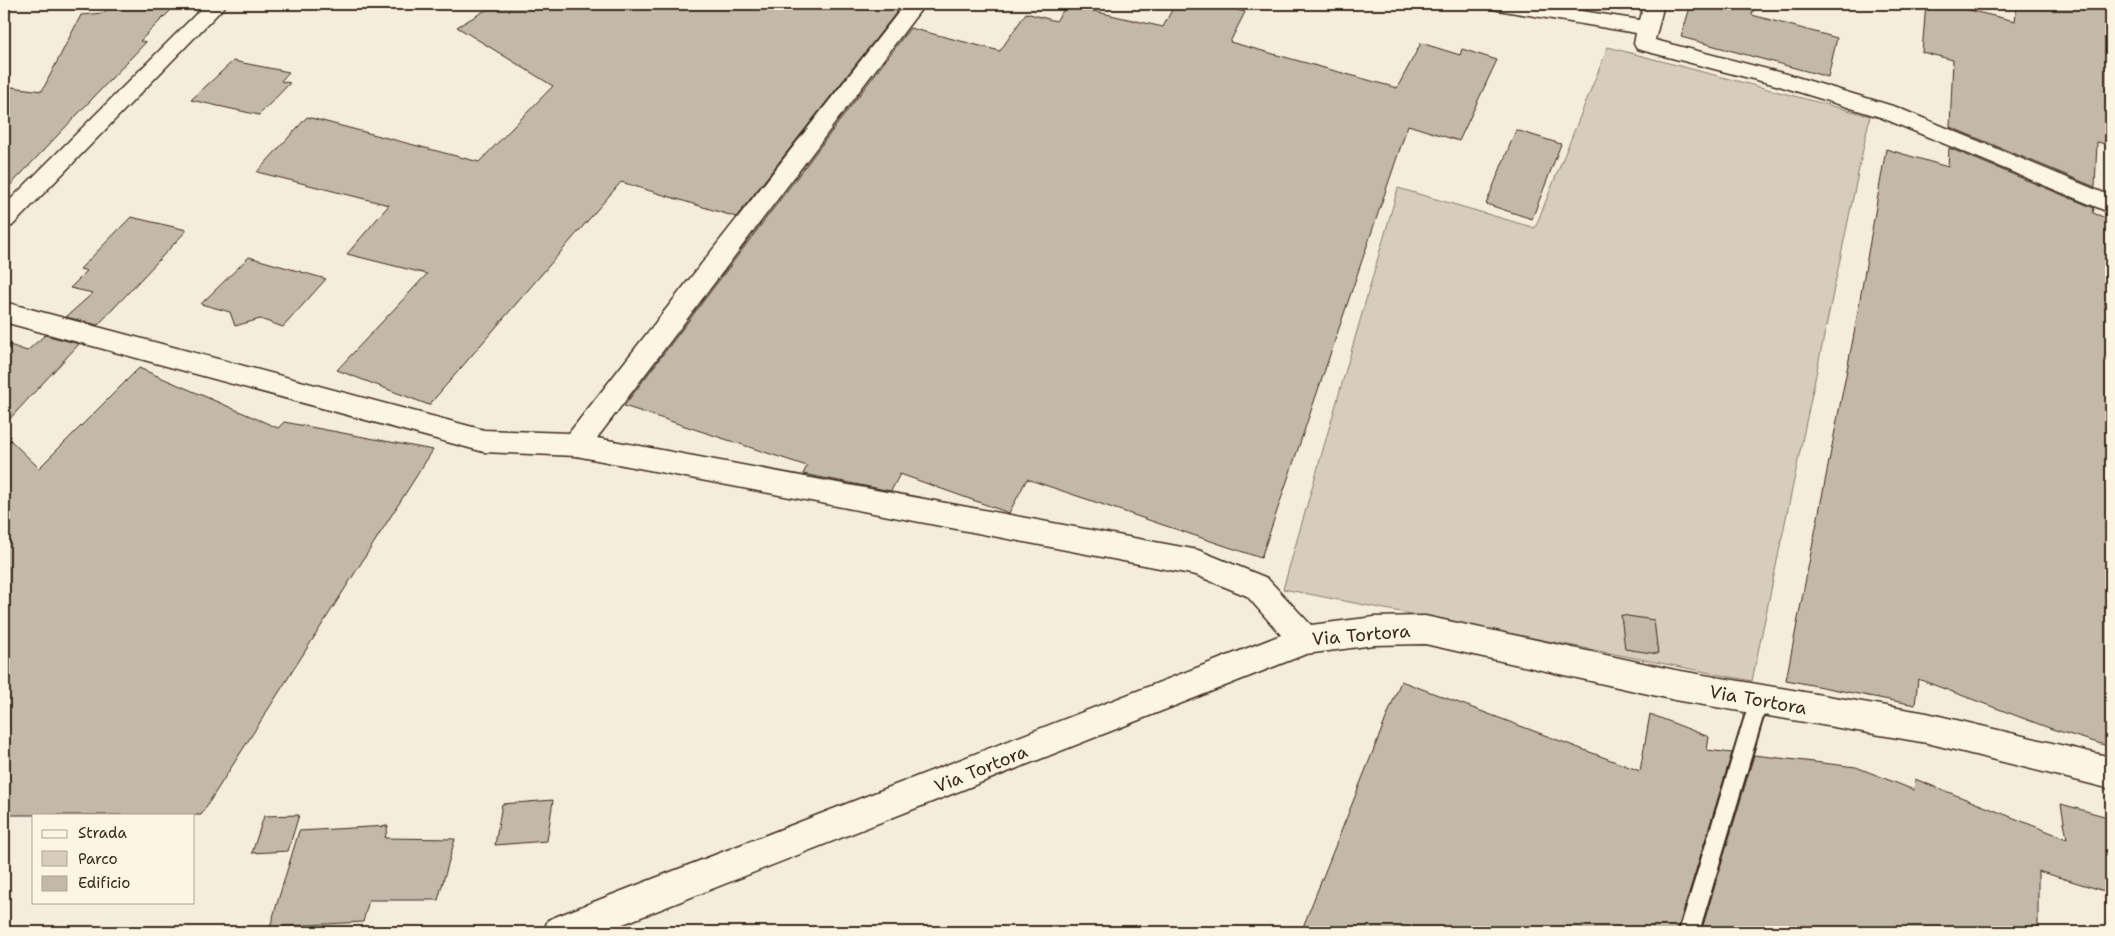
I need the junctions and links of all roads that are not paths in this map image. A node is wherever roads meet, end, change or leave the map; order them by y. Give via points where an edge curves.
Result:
1 (217, 4) edge
2 (915, 4) edge
3 (1498, 4) edge
4 (1654, 4) edge
5 (1648, 28) junction
6 (2111, 205) edge
7 (4, 220) edge
8 (4, 312) edge
9 (576, 445) junction
10 (1305, 640) junction
11 (1759, 700) junction
12 (2111, 773) edge
13 (560, 932) edge
14 (1689, 932) edge

1 - 7 street
2 - 9 street
3 - 5 street
4 - 5 street
5 - 6 street via 1644,44 1888,112
8 - 9 street via 484,441
9 - 10 street via 1198,563 1257,587
10 - 11 street, Via Tortora via 1374,630 1425,630 1586,667
10 - 13 street, Via Tortora
11 - 12 street, Via Tortora via 1928,728
11 - 14 lane

